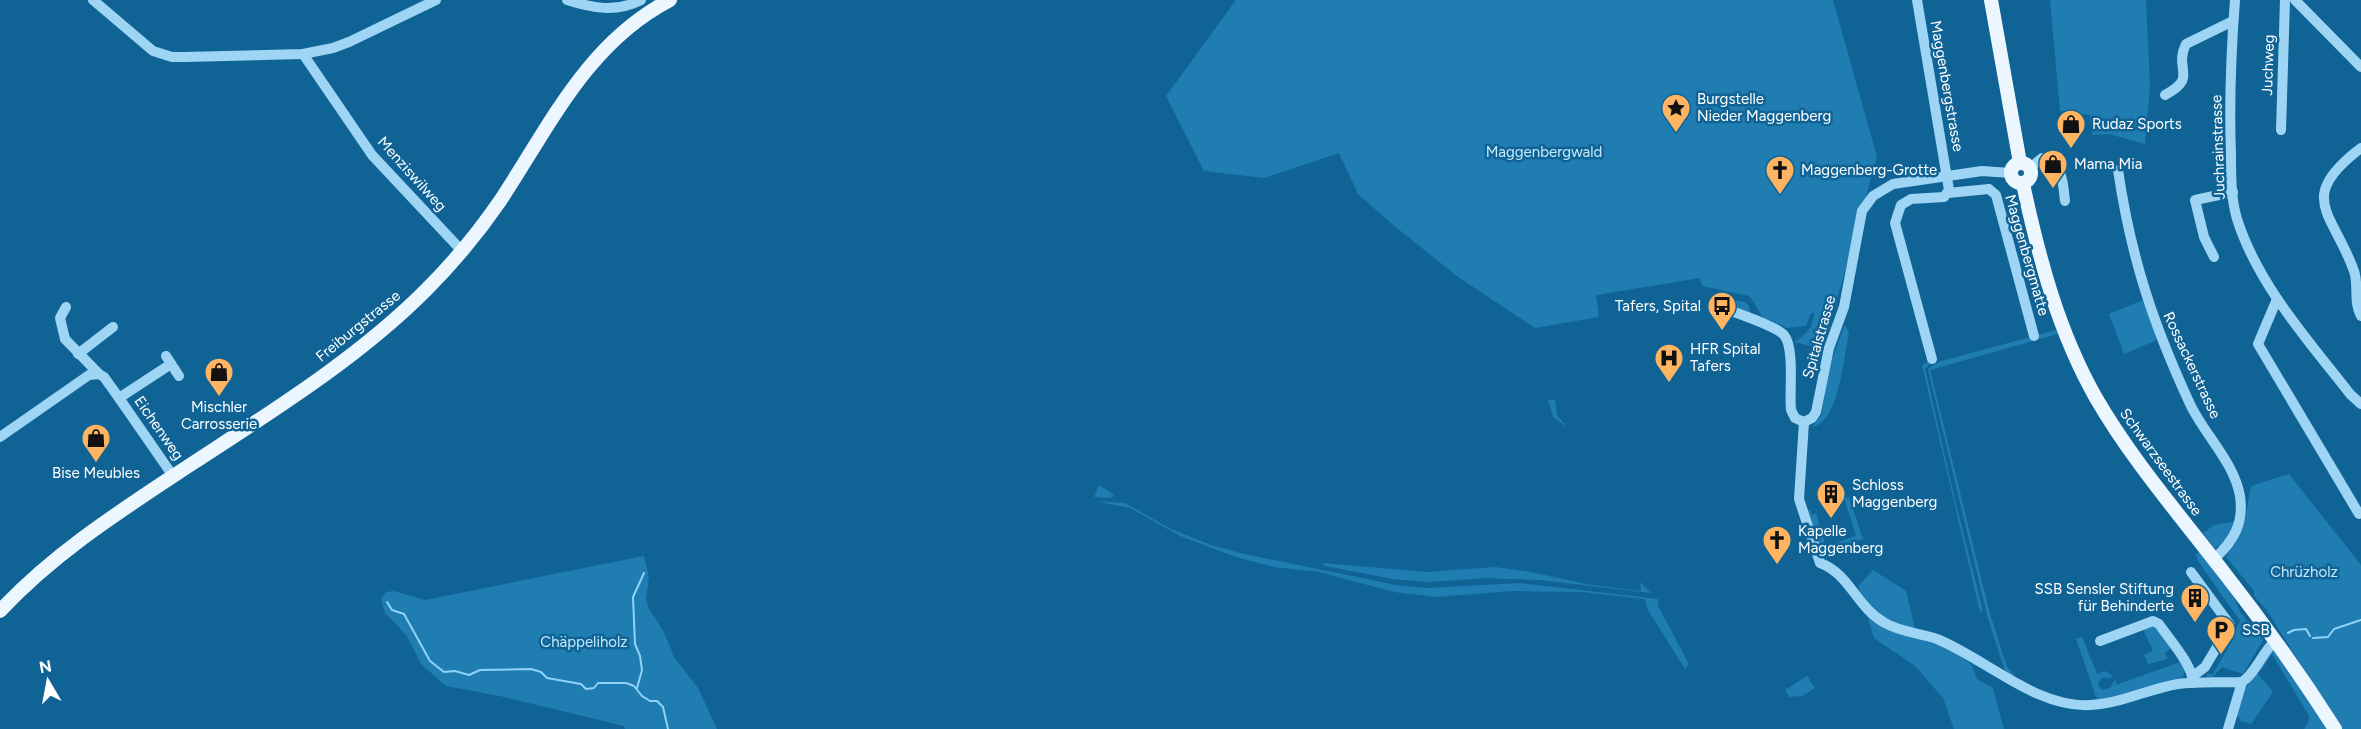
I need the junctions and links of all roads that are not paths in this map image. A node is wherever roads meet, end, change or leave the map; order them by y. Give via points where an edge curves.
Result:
1 (93, 0) edge
2 (436, 0) edge
3 (567, 0) edge
4 (641, 0) edge
5 (670, 0) edge
6 (1917, 0) edge
7 (1991, 0) edge
8 (2235, 0) edge
9 (2285, 0) edge
10 (2295, 0) edge
11 (2233, 21) junction
12 (303, 54) junction
13 (2361, 67) edge
14 (2165, 95) dead end
15 (2281, 130) dead end
16 (2361, 148) edge
17 (2020, 168) junction
18 (2118, 170) dead end
19 (1948, 176) junction
20 (2233, 192) junction
21 (1948, 193) junction
22 (2065, 201) dead end
23 (462, 251) junction
24 (2214, 256) dead end
25 (2277, 299) junction
26 (66, 307) dead end
27 (1716, 307) dead end
28 (2361, 316) edge
29 (113, 327) dead end
30 (2034, 336) dead end
31 (78, 354) junction
32 (1932, 359) dead end
33 (99, 374) junction
34 (179, 376) dead end
35 (119, 398) junction
36 (2361, 404) edge
37 (1804, 422) junction
38 (0, 437) edge
39 (173, 476) junction
40 (2359, 514) dead end
41 (2214, 559) junction
42 (2191, 572) dead end
43 (0, 611) edge
44 (2276, 640) junction
45 (2100, 642) dead end
46 (2193, 680) junction
47 (2242, 682) junction
48 (2228, 729) edge
49 (2335, 729) edge

1 - 12 street via 161,54
2 - 12 street via 341,46
3 - 4 street via 607,9
5 - 23 main road, Freiburgstrasse via 626,28 589,66
6 - 19 street, Maggenbergstrasse
7 - 17 main road
8 - 11 street, Juchrainstrasse
9 - 15 street, Juchweg
10 - 13 street
11 - 14 street via 2186,44 2182,51 2183,81
11 - 20 street, Juchrainstrasse
12 - 23 street, Menziswilweg via 372,155
16 - 28 street via 2331,174 2324,189 2325,207 2355,273
17 - 19 street, Spitalstrasse
17 - 22 street via 2042,158 2056,165
17 - 41 main road, Schwarzseestrasse via 2031,176 2023,184 2052,296 2095,396 2144,471
18 - 41 street, Rossackerstrasse via 2135,261 2162,342 2239,493 2240,526
19 - 21 street
19 - 37 street, Spitalstrasse via 1893,184 1879,191 1865,206 1844,308 1829,348 1816,412
20 - 24 street via 2195,200 2204,237
20 - 25 street, Juchrainstrasse via 2236,216 2249,251
21 - 30 street, Maggenbergmatte via 1989,189 1996,195
21 - 32 street, Maggenbergmatte via 1941,198 1911,199 1901,205 1895,223
23 - 39 main road, Freiburgstrasse via 421,295 372,338
25 - 36 street, Juchrainstrasse
25 - 40 street via 2258,344
26 - 31 street, Eichenweg via 60,318 61,326 65,339
27 - 37 street via 1785,336 1789,347 1791,411
29 - 31 street
31 - 33 street, Eichenweg
33 - 35 street, Eichenweg
33 - 38 street via 89,375
34 - 35 street, Eichenweg via 168,360
35 - 39 street, Eichenweg
37 - 46 street, Spitalstrasse via 1799,499 1815,552 1820,563 1840,574 1865,609 1884,623 1946,643 2036,693 2068,704 2097,705
39 - 43 main road, Freiburgstrasse via 66,549
41 - 44 main road, Schwarzseestrasse
42 - 46 street via 2230,625
44 - 47 street
44 - 49 main road, Schwarzseestrasse
45 - 46 street via 2153,621 2159,624
46 - 47 street, Spitalstrasse
47 - 48 street

